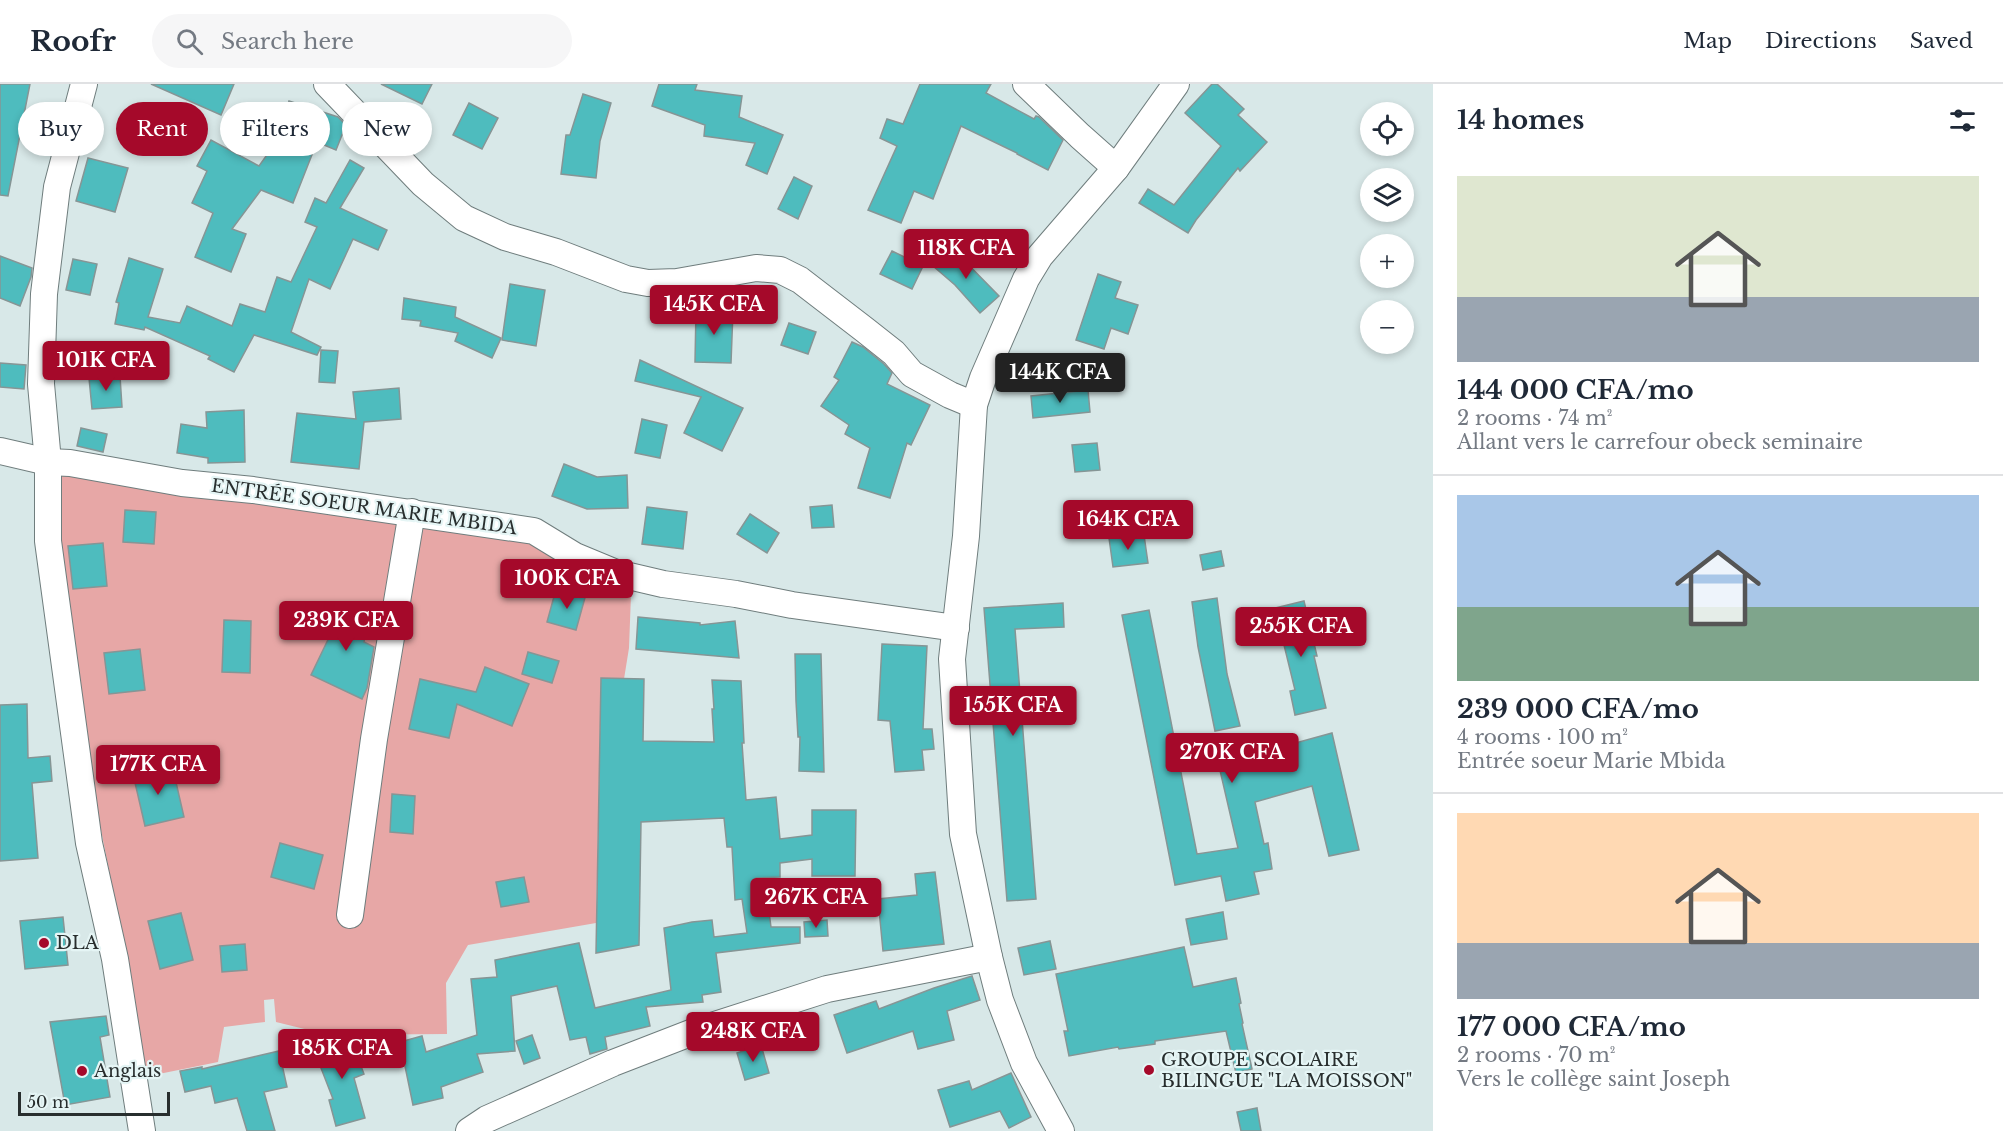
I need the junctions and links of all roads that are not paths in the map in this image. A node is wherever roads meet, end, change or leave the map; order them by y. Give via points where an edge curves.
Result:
1 (84, 84) edge
2 (327, 84) edge
3 (1026, 84) edge
4 (1176, 84) edge
5 (1116, 168) junction
6 (974, 405) junction
7 (0, 451) edge
8 (48, 462) junction
9 (412, 512) junction
10 (956, 628) junction
11 (350, 915) dead end
12 (989, 957) junction
13 (142, 1131) edge
14 (470, 1131) edge
15 (1061, 1131) edge

1 - 8 street via 57,187 44,294 41,384
2 - 6 street via 423,184 464,218 505,237 648,283 756,268 780,270 800,280 866,330 912,374
3 - 5 street
4 - 5 street
5 - 6 street via 1040,256 1026,279
6 - 10 street
7 - 8 street, ENTRÉE SOEUR MARIE MBIDA
8 - 9 street, ENTRÉE SOEUR MARIE MBIDA
8 - 13 street via 48,541 85,820 115,959
9 - 10 street, ENTRÉE SOEUR MARIE MBIDA via 534,531 574,556 616,573 663,584
9 - 11 street via 374,739
10 - 12 street via 952,687 963,834
12 - 14 street via 827,989 693,1032 488,1119
12 - 15 street via 1000,1000 1024,1063

